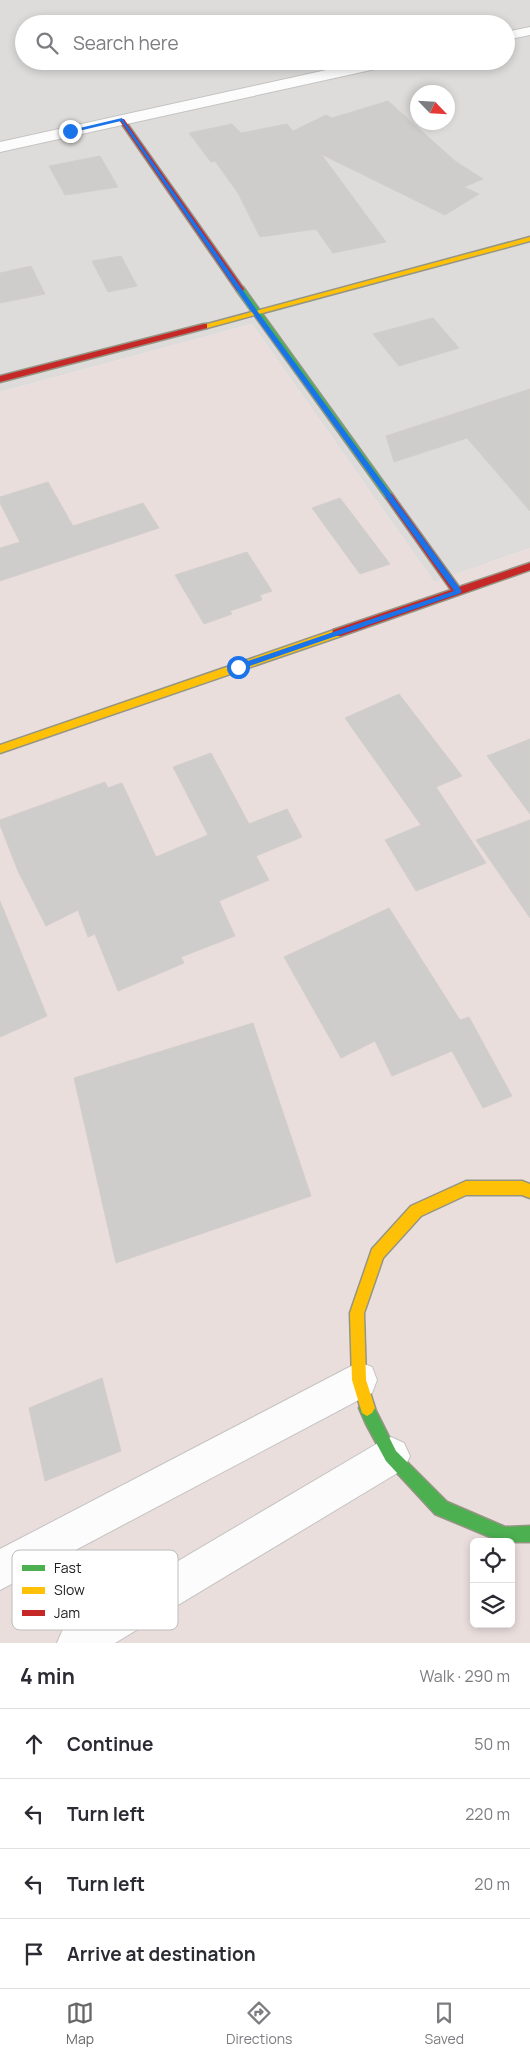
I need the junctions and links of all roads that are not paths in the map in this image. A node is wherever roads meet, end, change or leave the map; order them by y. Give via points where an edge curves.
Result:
1 (530, 31) edge
2 (515, 34) edge
3 (348, 70) edge
4 (122, 120) junction
5 (0, 147) edge
6 (530, 239) edge
7 (256, 314) junction
8 (0, 379) edge
9 (530, 566) edge
10 (458, 592) junction
11 (0, 749) edge
12 (530, 1191) edge
13 (359, 1380) junction
14 (391, 1456) junction
15 (530, 1534) edge
16 (38, 1550) edge
17 (12, 1564) edge
18 (0, 1570) edge
19 (178, 1583) edge
20 (99, 1630) edge
21 (77, 1643) edge

1 - 2 street
3 - 4 street
4 - 5 street
4 - 7 street
6 - 7 street
7 - 8 street
7 - 10 street
9 - 10 street
10 - 11 street
12 - 13 street via 522,1188 466,1188 416,1211 377,1254 357,1313
13 - 14 street via 371,1419
13 - 16 street
14 - 15 street via 442,1508 505,1535
14 - 19 street
17 - 18 street
20 - 21 street

